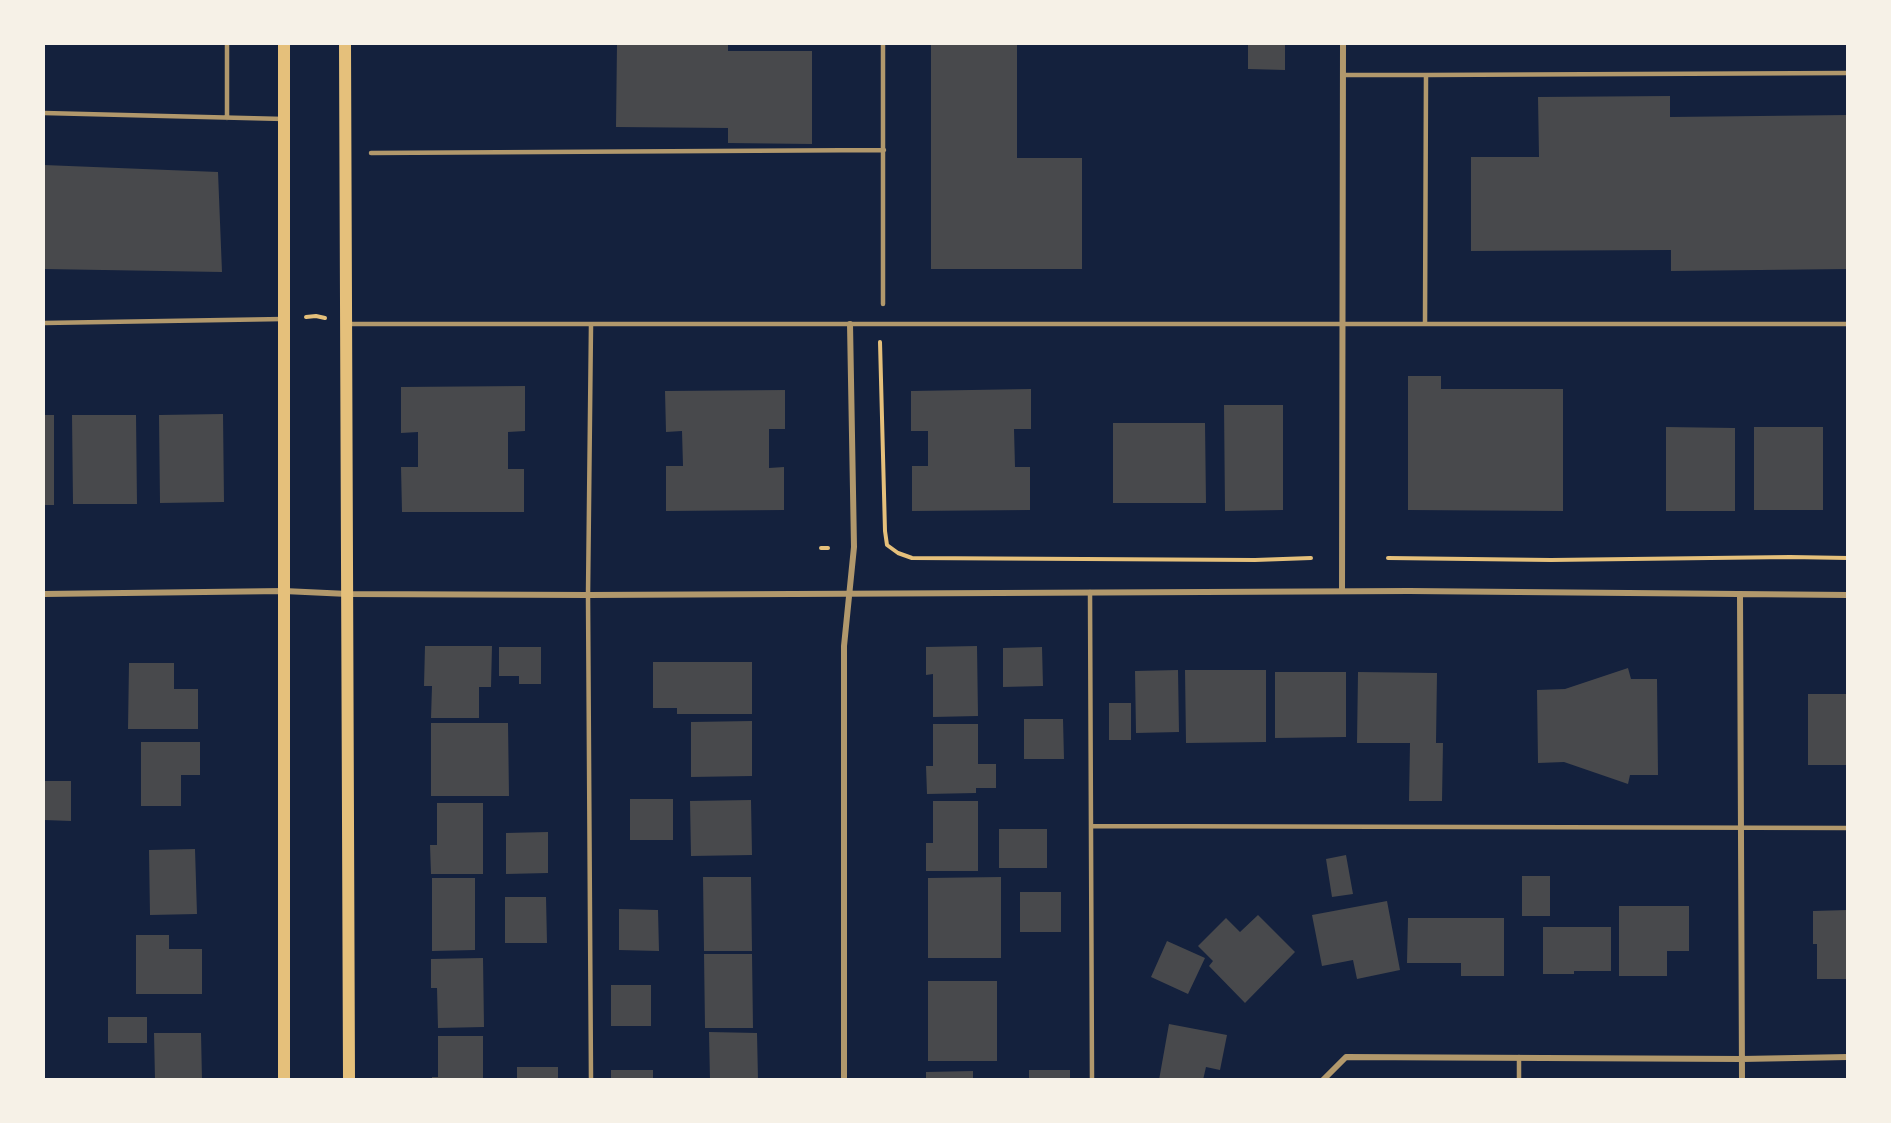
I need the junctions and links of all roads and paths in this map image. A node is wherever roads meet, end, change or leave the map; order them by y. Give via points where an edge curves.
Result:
1 (227, 44) edge
2 (284, 44) edge
3 (345, 44) edge
4 (884, 44) edge
5 (1343, 44) edge
6 (1848, 73) edge
7 (1343, 75) junction
8 (1426, 75) junction
9 (44, 113) edge
10 (227, 118) junction
11 (284, 119) junction
12 (884, 150) junction
13 (371, 153) dead end
14 (883, 304) dead end
15 (284, 319) junction
16 (44, 323) edge
17 (346, 324) junction
18 (850, 324) junction
19 (879, 324) junction
20 (1425, 324) junction
21 (1848, 324) edge
22 (591, 325) junction
23 (1342, 325) junction
24 (821, 548) dead end
25 (828, 548) dead end
26 (1311, 558) dead end
27 (1388, 558) dead end
28 (1848, 558) edge
29 (284, 591) junction
30 (1342, 591) junction
31 (1090, 592) junction
32 (44, 594) edge
33 (348, 594) junction
34 (848, 594) junction
35 (588, 595) junction
36 (1740, 595) junction
37 (1848, 595) edge
38 (1092, 826) junction
39 (1741, 828) junction
40 (1848, 828) edge
41 (1519, 1057) junction
42 (1848, 1057) edge
43 (1742, 1059) junction
44 (284, 1080) edge
45 (348, 1080) edge
46 (591, 1080) edge
47 (844, 1080) edge
48 (1092, 1080) edge
49 (1323, 1080) edge
50 (1519, 1080) edge
51 (1742, 1080) edge

1 - 10 lane
2 - 11 main road
3 - 17 main road
4 - 12 lane
5 - 7 street
6 - 8 lane
7 - 8 lane
7 - 23 street
8 - 20 lane
9 - 10 lane
10 - 11 lane
11 - 15 main road
12 - 13 lane
12 - 14 lane
15 - 16 lane
15 - 17 path via 316,316
15 - 29 main road
17 - 22 lane
17 - 33 main road
18 - 19 lane
18 - 22 lane
18 - 34 street via 854,547
19 - 23 lane
19 - 26 path via 885,531 887,545 898,553 912,558 973,560
20 - 21 lane
20 - 23 lane
22 - 35 lane
23 - 30 street
24 - 25 path
27 - 28 path
29 - 32 street
29 - 33 street
29 - 44 main road
30 - 31 street
30 - 36 street
31 - 34 street
31 - 38 lane
33 - 35 street
33 - 45 main road
34 - 35 street
34 - 47 street via 844,645
35 - 46 lane
36 - 37 street
36 - 39 street
38 - 39 lane
38 - 48 lane
39 - 40 lane
39 - 43 street
41 - 43 street
41 - 49 street via 1346,1057
41 - 50 lane
42 - 43 street
43 - 51 street

